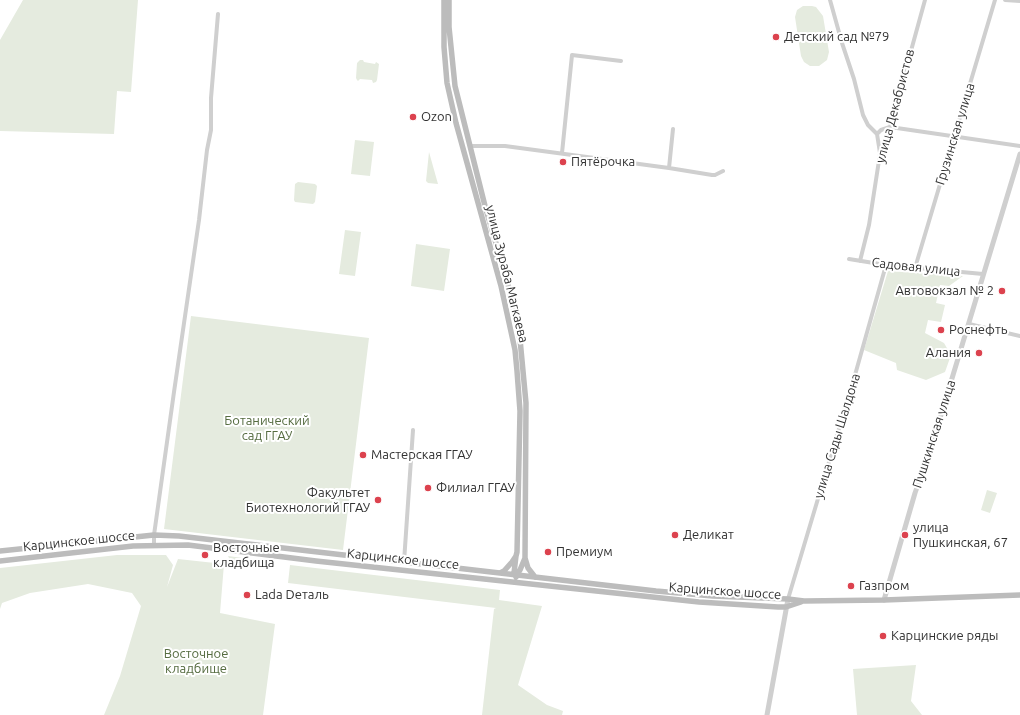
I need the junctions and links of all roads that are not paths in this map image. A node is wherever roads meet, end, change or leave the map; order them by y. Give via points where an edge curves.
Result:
1 (444, 0) edge
2 (449, 0) edge
3 (830, 0) edge
4 (925, 0) edge
5 (994, 0) edge
6 (1005, 0) edge
7 (1020, 1) edge
8 (218, 14) dead end
9 (621, 61) dead end
10 (890, 127) junction
11 (673, 129) dead end
12 (877, 134) junction
13 (955, 137) junction
14 (470, 146) junction
15 (1020, 146) edge
16 (562, 153) junction
17 (880, 154) junction
18 (1020, 154) edge
19 (670, 168) junction
20 (723, 171) dead end
21 (849, 259) dead end
22 (860, 261) junction
23 (886, 265) junction
24 (915, 268) junction
25 (983, 274) junction
26 (508, 284) junction
27 (502, 286) junction
28 (969, 324) junction
29 (1020, 336) edge
30 (413, 430) dead end
31 (154, 535) junction
32 (154, 545) junction
33 (0, 551) edge
34 (516, 556) junction
35 (525, 558) junction
36 (0, 561) edge
37 (404, 562) junction
38 (500, 573) junction
39 (515, 575) junction
40 (535, 577) junction
41 (504, 581) junction
42 (523, 583) junction
43 (1020, 595) edge
44 (788, 598) junction
45 (884, 600) junction
46 (804, 601) junction
47 (786, 607) junction
48 (767, 715) edge

1 - 27 main road, улица Зураба Магкаева via 447,83
2 - 14 main road, улица Зураба Магкаева via 455,86
3 - 12 street via 863,116
4 - 10 street, улица Декабристов
5 - 13 street, Грузинская улица
6 - 7 street
8 - 31 street via 211,130
9 - 16 street via 572,55
10 - 12 street
10 - 13 street
10 - 17 street, улица Декабристов
11 - 19 street
12 - 17 street
13 - 15 street
13 - 24 street, Грузинская улица
14 - 16 street via 504,146
14 - 26 main road, улица Зураба Магкаева
16 - 19 street
17 - 22 street, улица Декабристов via 869,225
18 - 25 street, Пушкинская улица
19 - 20 street via 712,175
21 - 22 street, Садовая улица
22 - 23 street, Садовая улица
23 - 24 street, Садовая улица
23 - 44 street, улица Сады Шалдона
24 - 25 street, Садовая улица
25 - 28 street, Пушкинская улица
26 - 27 street
26 - 35 main road, улица Зураба Магкаева via 520,339 526,403
27 - 34 main road, улица Зураба Магкаева via 515,350 520,411
28 - 29 street
28 - 45 street, Пушкинская улица
30 - 37 street
31 - 32 street
31 - 33 main road, Карцинское шоссе
31 - 37 main road, Карцинское шоссе
32 - 36 main road, Карцинское шоссе
32 - 41 main road, Карцинское шоссе via 188,545
34 - 38 main road
34 - 39 main road, улица Зураба Магкаева
35 - 39 main road
35 - 40 main road, улица Зураба Магкаева via 528,568
37 - 38 main road, Карцинское шоссе
38 - 39 main road, Карцинское шоссе
39 - 40 main road, Карцинское шоссе
39 - 41 main road
39 - 42 main road
40 - 44 main road, Карцинское шоссе via 698,595
41 - 42 main road, Карцинское шоссе
42 - 47 main road, Карцинское шоссе via 699,602
43 - 45 main road, Карцинское шоссе
44 - 46 main road, Карцинское шоссе
44 - 47 street, улица Сады Шалдона
45 - 46 main road, Карцинское шоссе
46 - 47 main road, Карцинское шоссе
47 - 48 street, улица Сады Шалдона

